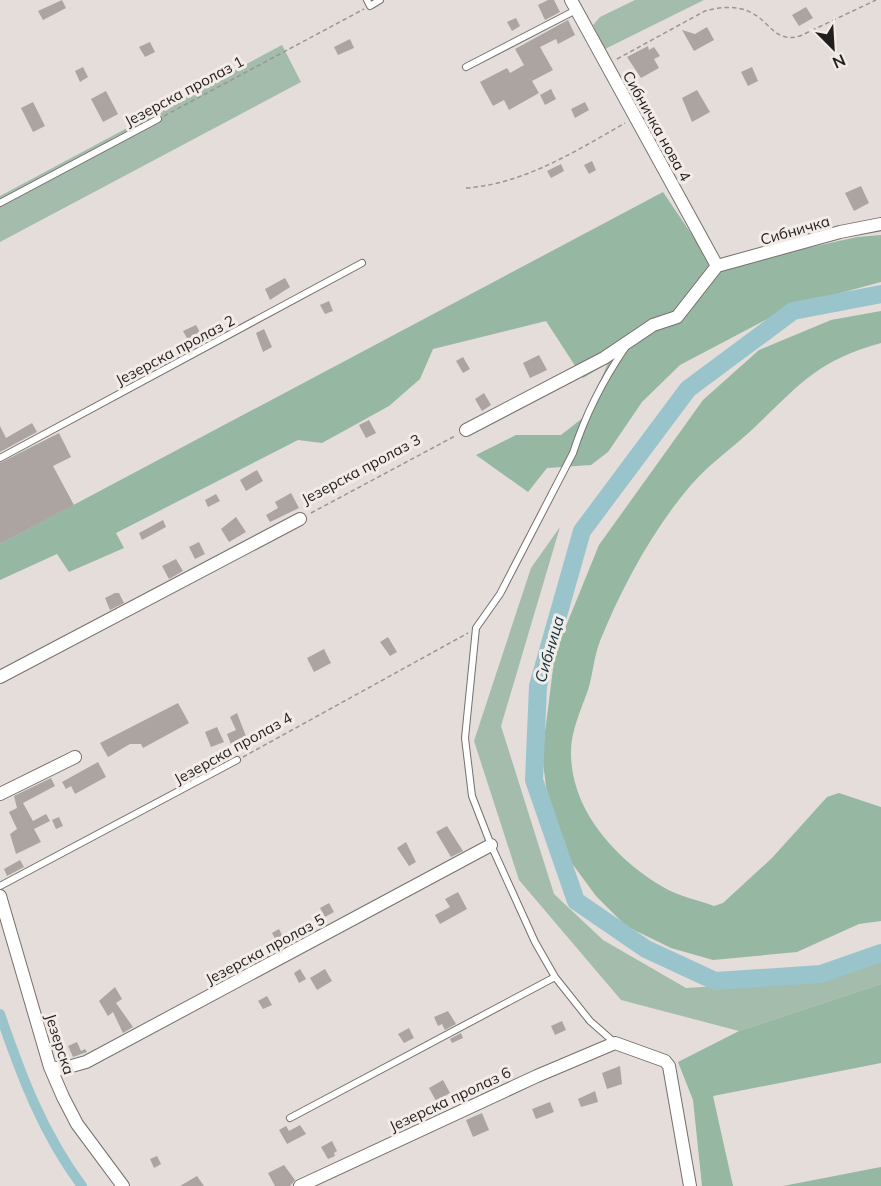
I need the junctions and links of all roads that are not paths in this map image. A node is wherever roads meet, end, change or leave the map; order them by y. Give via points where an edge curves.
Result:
1 (380, 0) edge
2 (368, 3) edge
3 (574, 5) edge
4 (466, 67) dead end
5 (158, 119) road end
6 (0, 203) edge
7 (881, 224) edge
8 (362, 263) dead end
9 (717, 266) junction
10 (628, 343) junction
11 (466, 430) road end
12 (0, 458) edge
13 (300, 519) road end
14 (0, 677) edge
15 (75, 757) dead end
16 (237, 760) road end
17 (0, 794) edge
18 (490, 845) junction
19 (0, 886) edge
20 (0, 896) edge
21 (555, 977) junction
22 (615, 1043) junction
23 (50, 1066) junction
24 (290, 1118) dead end
25 (123, 1186) edge
26 (300, 1186) edge
27 (690, 1186) edge

1 - 2 lane
3 - 4 lane
3 - 9 street, Сибничка нова 4
5 - 6 lane, Језерска пролаз 1
7 - 9 street, Сибничка
8 - 12 lane, Језерска пролаз 2
9 - 10 street via 677,317 653,325
10 - 11 street
10 - 18 lane via 581,428 573,453 505,584 476,628 465,738 472,796
13 - 14 street, Језерска пролаз 3
15 - 17 street
16 - 19 lane, Језерска пролаз 4
18 - 21 lane
18 - 23 street, Језерска пролаз 5 via 86,1062 67,1068
20 - 23 street, Језерска
21 - 22 lane via 590,1021
21 - 24 lane
22 - 26 street, Језерска пролаз 6
22 - 27 street via 665,1061 669,1066
23 - 25 street, Језерска via 77,1124

